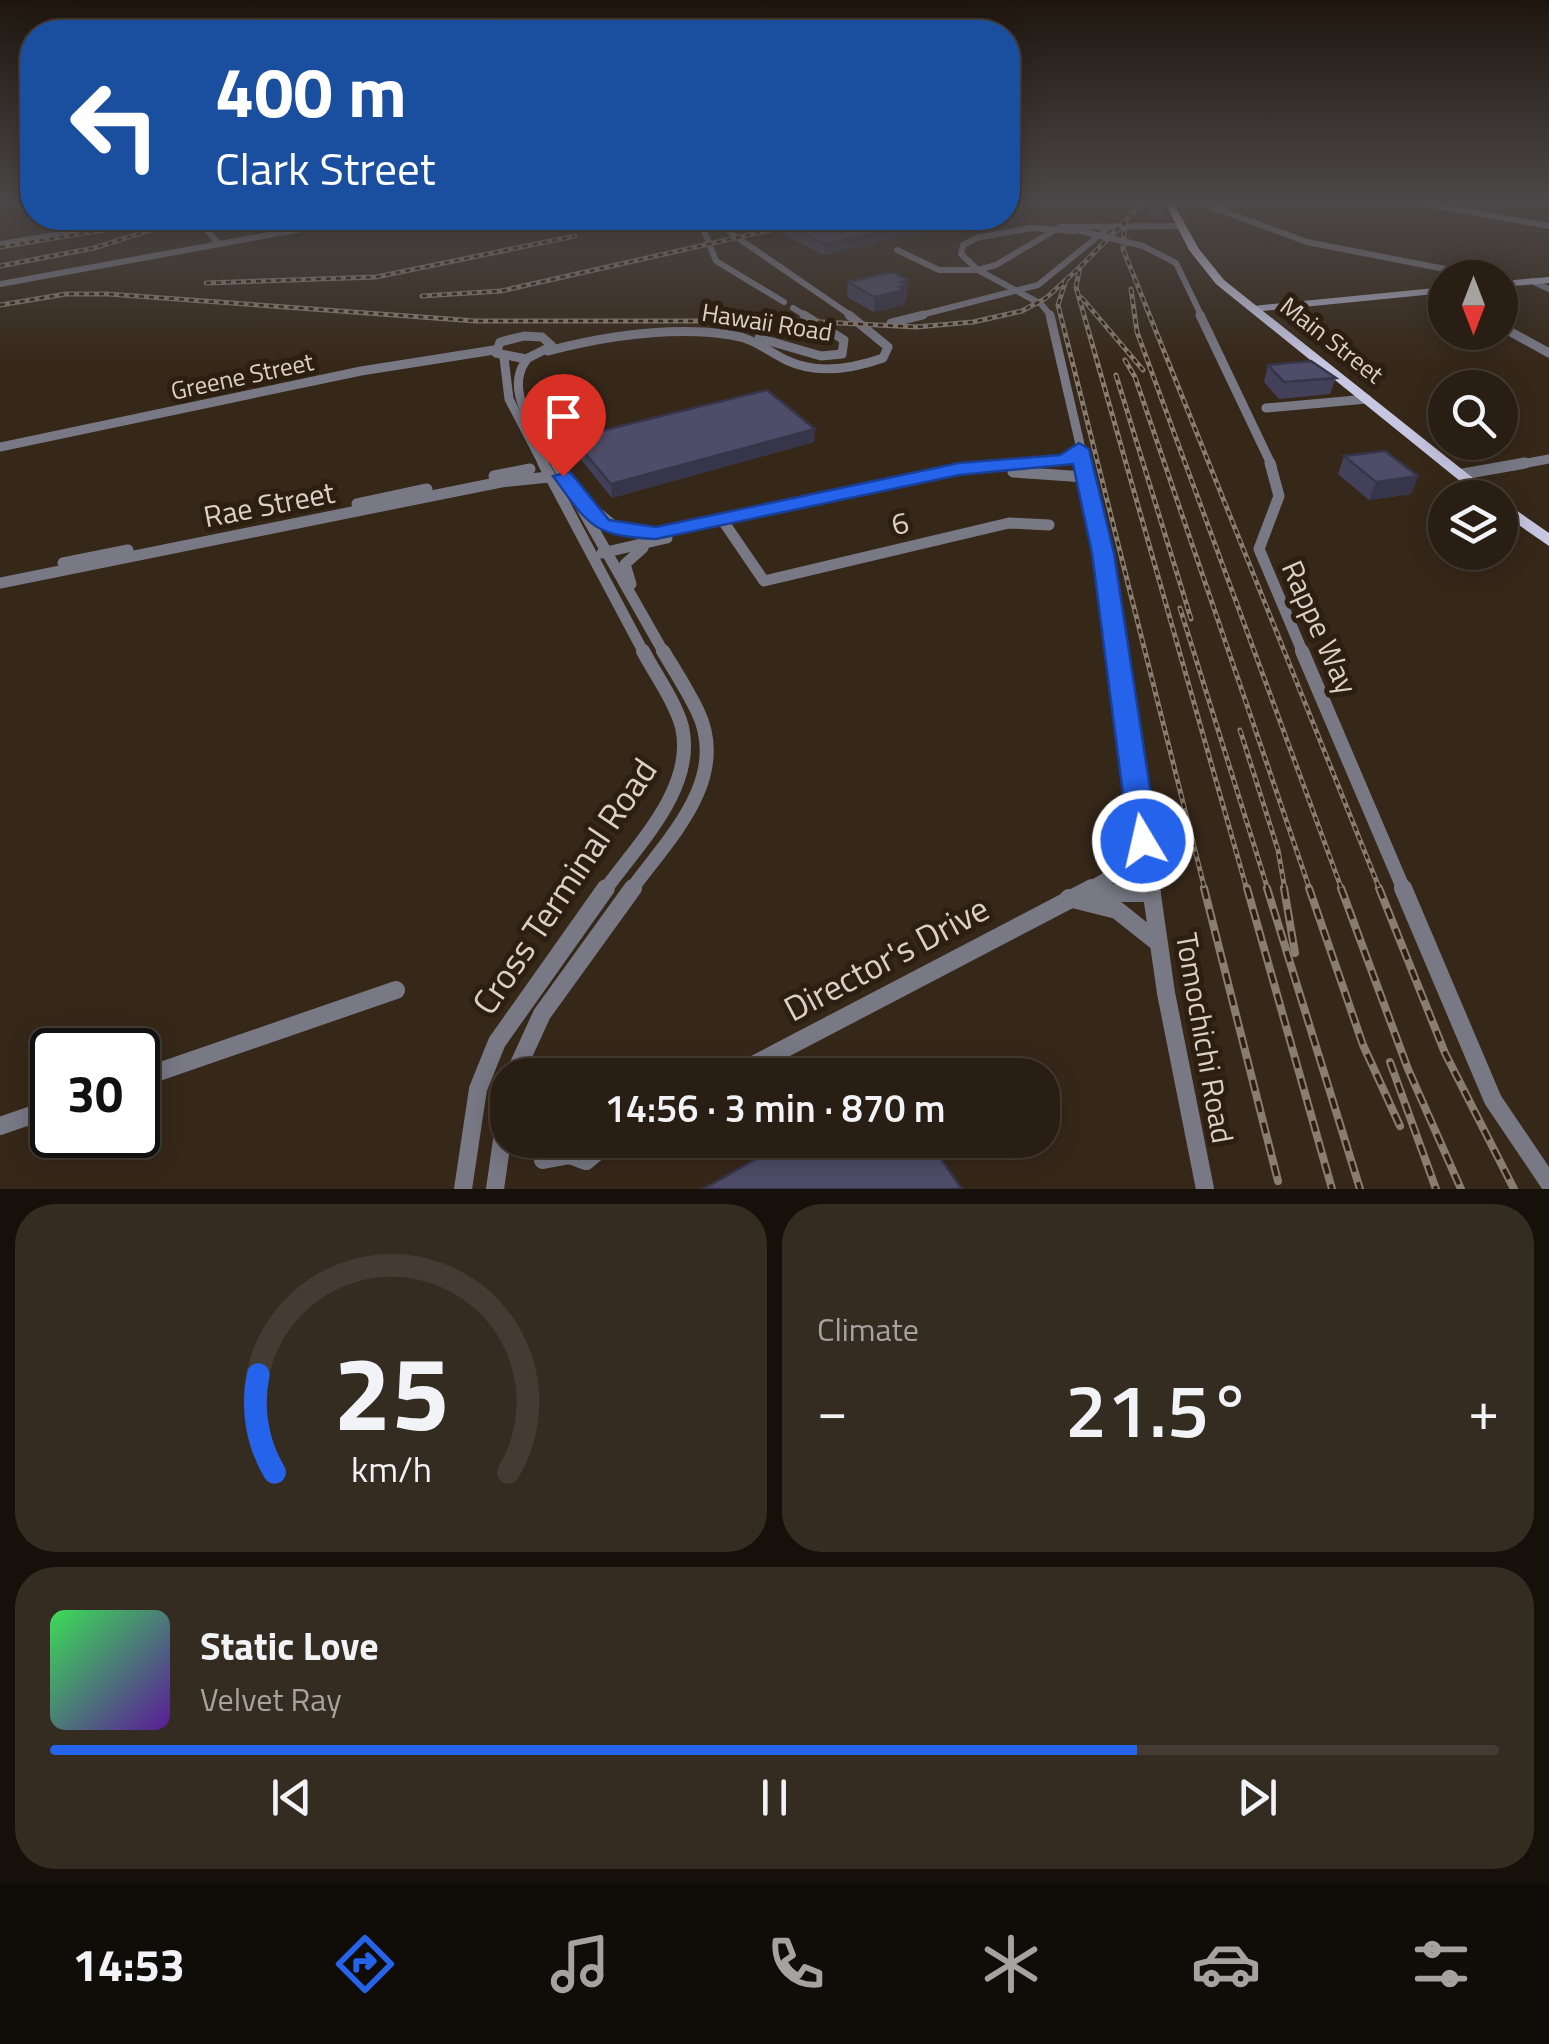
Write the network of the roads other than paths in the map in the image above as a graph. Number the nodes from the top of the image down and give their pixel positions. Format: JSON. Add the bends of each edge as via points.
{"nodes":[{"id":1,"x":162,"y":254,"type":"edge"},
{"id":2,"x":713,"y":254,"type":"edge"},
{"id":3,"x":762,"y":254,"type":"edge"},
{"id":4,"x":906,"y":254,"type":"edge"},
{"id":5,"x":961,"y":254,"type":"edge"},
{"id":6,"x":1011,"y":254,"type":"edge"},
{"id":7,"x":1079,"y":254,"type":"edge"},
{"id":8,"x":1159,"y":254,"type":"edge"},
{"id":9,"x":1198,"y":254,"type":"edge"},
{"id":10,"x":1371,"y":254,"type":"edge"},
{"id":11,"x":1428,"y":266,"type":"edge"},
{"id":12,"x":978,"y":270,"type":"junction"},
{"id":13,"x":1549,"y":280,"type":"edge"},
{"id":14,"x":1532,"y":281,"type":"junction"},
{"id":15,"x":1518,"y":282,"type":"edge"},
{"id":16,"x":0,"y":284,"type":"edge"},
{"id":17,"x":1549,"y":289,"type":"edge"},
{"id":18,"x":1019,"y":292,"type":"junction"},
{"id":19,"x":1428,"y":293,"type":"edge"},
{"id":20,"x":784,"y":302,"type":"dead end"},
{"id":21,"x":793,"y":308,"type":"dead end"},
{"id":22,"x":1253,"y":309,"type":"junction"},
{"id":23,"x":891,"y":323,"type":"dead end"},
{"id":24,"x":1518,"y":336,"type":"edge"},
{"id":25,"x":550,"y":347,"type":"junction"},
{"id":26,"x":1549,"y":353,"type":"edge"},
{"id":27,"x":499,"y":354,"type":"junction"},
{"id":28,"x":527,"y":359,"type":"junction"},
{"id":29,"x":1367,"y":399,"type":"junction"},
{"id":30,"x":1266,"y":408,"type":"dead end"},
{"id":31,"x":0,"y":447,"type":"edge"},
{"id":32,"x":1079,"y":449,"type":"junction"},
{"id":33,"x":1549,"y":460,"type":"edge"},
{"id":34,"x":530,"y":469,"type":"dead end"},
{"id":35,"x":1463,"y":474,"type":"junction"},
{"id":36,"x":556,"y":477,"type":"junction"},
{"id":37,"x":1085,"y":477,"type":"junction"},
{"id":38,"x":1470,"y":480,"type":"edge"},
{"id":39,"x":1518,"y":518,"type":"edge"},
{"id":40,"x":724,"y":523,"type":"junction"},
{"id":41,"x":1049,"y":526,"type":"dead end"},
{"id":42,"x":681,"y":533,"type":"junction"},
{"id":43,"x":1549,"y":541,"type":"edge"},
{"id":44,"x":599,"y":554,"type":"junction"},
{"id":45,"x":0,"y":576,"type":"edge"},
{"id":46,"x":0,"y":584,"type":"edge"},
{"id":47,"x":641,"y":616,"type":"junction"},
{"id":48,"x":1143,"y":841,"type":"junction"},
{"id":49,"x":1152,"y":893,"type":"junction"},
{"id":50,"x":1069,"y":898,"type":"junction"},
{"id":51,"x":1159,"y":945,"type":"junction"},
{"id":52,"x":396,"y":990,"type":"dead end"},
{"id":53,"x":522,"y":1058,"type":"edge"},
{"id":54,"x":766,"y":1058,"type":"edge"},
{"id":55,"x":160,"y":1071,"type":"edge"},
{"id":56,"x":30,"y":1116,"type":"edge"},
{"id":57,"x":0,"y":1126,"type":"edge"},
{"id":58,"x":499,"y":1158,"type":"edge"},
{"id":59,"x":554,"y":1158,"type":"edge"},
{"id":60,"x":543,"y":1160,"type":"dead end"},
{"id":61,"x":1549,"y":1183,"type":"edge"},
{"id":62,"x":464,"y":1189,"type":"edge"},
{"id":63,"x":495,"y":1189,"type":"edge"},
{"id":64,"x":1205,"y":1189,"type":"edge"}],
"edges":[{"from":1,"to":16,"type":"street"},
{"from":2,"to":20,"type":"street","name":"Hawaii Road"},
{"from":3,"to":25,"type":"street","name":"Hawaii Road","via":[[880,336],[888,347],[883,358],[844,368],[794,364],[752,340],[726,336],[620,334]]},
{"from":4,"to":12,"type":"street","via":[[939,270]]},
{"from":5,"to":12,"type":"street","name":"Rappe Way","bridge":true},
{"from":6,"to":12,"type":"street"},
{"from":7,"to":18,"type":"street"},
{"from":8,"to":61,"type":"street","name":"Rappe Way","bridge":true,"via":[[1176,263],[1276,476],[1279,496],[1258,549],[1493,1100]]},
{"from":9,"to":22,"type":"main road","name":"Main Street"},
{"from":10,"to":11,"type":"street"},
{"from":12,"to":18,"type":"street","name":"Tomochichi Road"},
{"from":13,"to":14,"type":"street"},
{"from":14,"to":15,"type":"street"},
{"from":14,"to":17,"type":"street"},
{"from":18,"to":23,"type":"street"},
{"from":18,"to":32,"type":"street","name":"Tomochichi Road","via":[[1052,314]]},
{"from":19,"to":22,"type":"street"},
{"from":21,"to":25,"type":"street","name":"Hawaii Road","via":[[844,340],[842,354],[821,356],[748,334],[704,330],[616,331]]},
{"from":22,"to":29,"type":"main road","name":"Main Street"},
{"from":24,"to":26,"type":"street"},
{"from":25,"to":27,"type":"street","via":[[524,336],[500,342]]},
{"from":25,"to":28,"type":"street"},
{"from":27,"to":28,"type":"street"},
{"from":27,"to":31,"type":"street","name":"Greene Street","via":[[339,376]]},
{"from":27,"to":36,"type":"street","name":"Cross Terminal Road","via":[[508,400]]},
{"from":28,"to":36,"type":"street","name":"Cross Terminal Road","via":[[517,372],[516,392]]},
{"from":29,"to":30,"type":"street"},
{"from":29,"to":35,"type":"main road","name":"Main Street"},
{"from":32,"to":37,"type":"street","name":"Tomochichi Road"},
{"from":32,"to":40,"type":"street","via":[[1066,461],[959,469]]},
{"from":33,"to":35,"type":"street"},
{"from":34,"to":45,"type":"street","name":"Rae Street"},
{"from":35,"to":38,"type":"main road","name":"Main Street"},
{"from":36,"to":42,"type":"street","via":[[601,524],[633,533]]},
{"from":36,"to":44,"type":"street","name":"Cross Terminal Road"},
{"from":36,"to":46,"type":"street","name":"Rae Street","via":[[501,482]]},
{"from":37,"to":40,"type":"street","via":[[956,472]]},
{"from":37,"to":48,"type":"street","name":"Tomochichi Road","via":[[1103,553]]},
{"from":39,"to":43,"type":"main road"},
{"from":40,"to":41,"type":"street","name":"6","via":[[764,581],[1009,523]]},
{"from":40,"to":42,"type":"street"},
{"from":42,"to":44,"type":"street"},
{"from":42,"to":47,"type":"street","via":[[630,555],[625,564]]},
{"from":44,"to":47,"type":"street","name":"Cross Terminal Road"},
{"from":44,"to":62,"type":"street","name":"Cross Terminal Road","via":[[681,723],[683,774],[498,1042],[478,1089]]},
{"from":47,"to":53,"type":"street","name":"Cross Terminal Road","via":[[699,714],[708,769],[691,807],[542,1014]]},
{"from":48,"to":49,"type":"street","name":"Tomochichi Road"},
{"from":48,"to":50,"type":"street","name":"Director's Drive","via":[[1123,872]]},
{"from":49,"to":50,"type":"street"},
{"from":49,"to":51,"type":"street","name":"Tomochichi Road"},
{"from":50,"to":51,"type":"street","via":[[1117,909]]},
{"from":50,"to":54,"type":"street","name":"Director's Drive"},
{"from":51,"to":64,"type":"street","name":"Tomochichi Road"},
{"from":52,"to":55,"type":"street"},
{"from":56,"to":57,"type":"street"},
{"from":58,"to":63,"type":"street"},
{"from":59,"to":60,"type":"street"}]}
